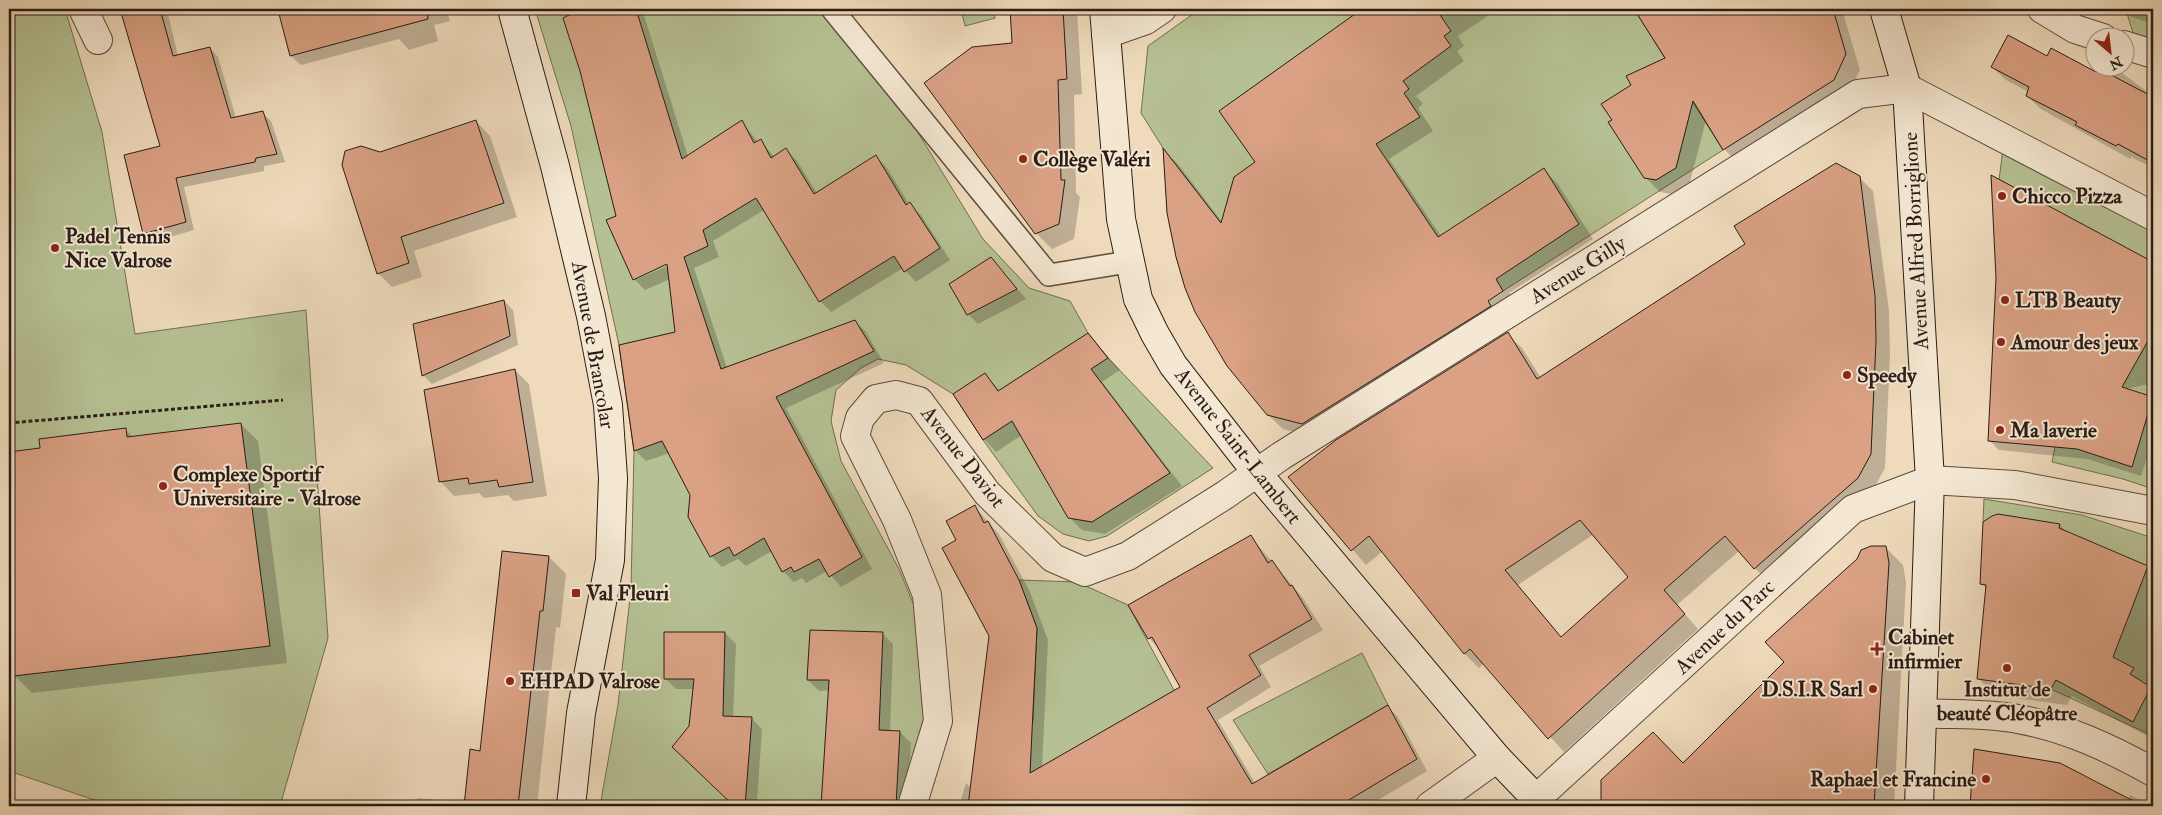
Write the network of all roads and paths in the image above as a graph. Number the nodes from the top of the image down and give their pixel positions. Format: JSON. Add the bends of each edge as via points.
{"nodes":[{"id":1,"x":83,"y":9,"type":"edge"},
{"id":2,"x":512,"y":9,"type":"edge"},
{"id":3,"x":832,"y":9,"type":"edge"},
{"id":4,"x":1162,"y":9,"type":"edge"},
{"id":5,"x":1884,"y":9,"type":"edge"},
{"id":6,"x":2042,"y":9,"type":"edge"},
{"id":7,"x":1105,"y":21,"type":"edge"},
{"id":8,"x":2084,"y":31,"type":"edge"},
{"id":9,"x":98,"y":40,"type":"dead end"},
{"id":10,"x":2134,"y":48,"type":"edge"},
{"id":11,"x":2153,"y":54,"type":"edge"},
{"id":12,"x":1907,"y":88,"type":"junction"},
{"id":13,"x":2153,"y":216,"type":"edge"},
{"id":14,"x":1128,"y":262,"type":"junction"},
{"id":15,"x":283,"y":400,"type":"dead end"},
{"id":16,"x":9,"y":423,"type":"edge"},
{"id":17,"x":1257,"y":473,"type":"junction"},
{"id":18,"x":1930,"y":480,"type":"junction"},
{"id":19,"x":2153,"y":511,"type":"edge"},
{"id":20,"x":1922,"y":713,"type":"junction"},
{"id":21,"x":1498,"y":758,"type":"junction"},
{"id":22,"x":2153,"y":772,"type":"edge"},
{"id":23,"x":1540,"y":803,"type":"edge"},
{"id":24,"x":571,"y":806,"type":"edge"},
{"id":25,"x":912,"y":806,"type":"edge"},
{"id":26,"x":1430,"y":806,"type":"edge"},
{"id":27,"x":1919,"y":806,"type":"edge"}],
"edges":[{"from":1,"to":9,"type":"street"},
{"from":2,"to":24,"type":"street","name":"Avenue de Brancolar","via":[[555,166],[591,316],[608,405],[613,478],[610,560],[581,713]]},
{"from":3,"to":14,"type":"lane","via":[[1049,275]]},
{"from":4,"to":7,"type":"street","via":[[1146,20]]},
{"from":5,"to":12,"type":"street","name":"Avenue Alfred Borriglione"},
{"from":6,"to":8,"type":"street"},
{"from":7,"to":14,"type":"street","name":"Avenue Saint-Lambert","via":[[1121,219]]},
{"from":10,"to":11,"type":"street"},
{"from":12,"to":13,"type":"street"},
{"from":12,"to":17,"type":"street","name":"Avenue Gilly","via":[[1858,94]]},
{"from":12,"to":18,"type":"street","name":"Avenue Alfred Borriglione"},
{"from":14,"to":17,"type":"street","name":"Avenue Saint-Lambert","via":[[1138,299],[1173,365]]},
{"from":15,"to":16,"type":"path"},
{"from":17,"to":21,"type":"street","name":"Avenue Saint-Lambert"},
{"from":17,"to":25,"type":"street","name":"Avenue Daviot","via":[[1128,556],[1086,572],[1053,558],[987,493],[919,401],[896,395],[876,400],[860,418],[855,436],[897,520],[927,595],[938,721]]},
{"from":18,"to":19,"type":"street","via":[[2015,484]]},
{"from":18,"to":20,"type":"street","name":"Avenue Alfred Borriglione"},
{"from":18,"to":23,"type":"street","name":"Avenue du Parc","via":[[1853,509]]},
{"from":20,"to":22,"type":"street","via":[[2016,718],[2067,731],[2118,752]]},
{"from":20,"to":27,"type":"street","name":"Avenue Alfred Borriglione"},
{"from":21,"to":23,"type":"street","name":"Avenue Saint-Lambert"},
{"from":21,"to":26,"type":"street"}]}
